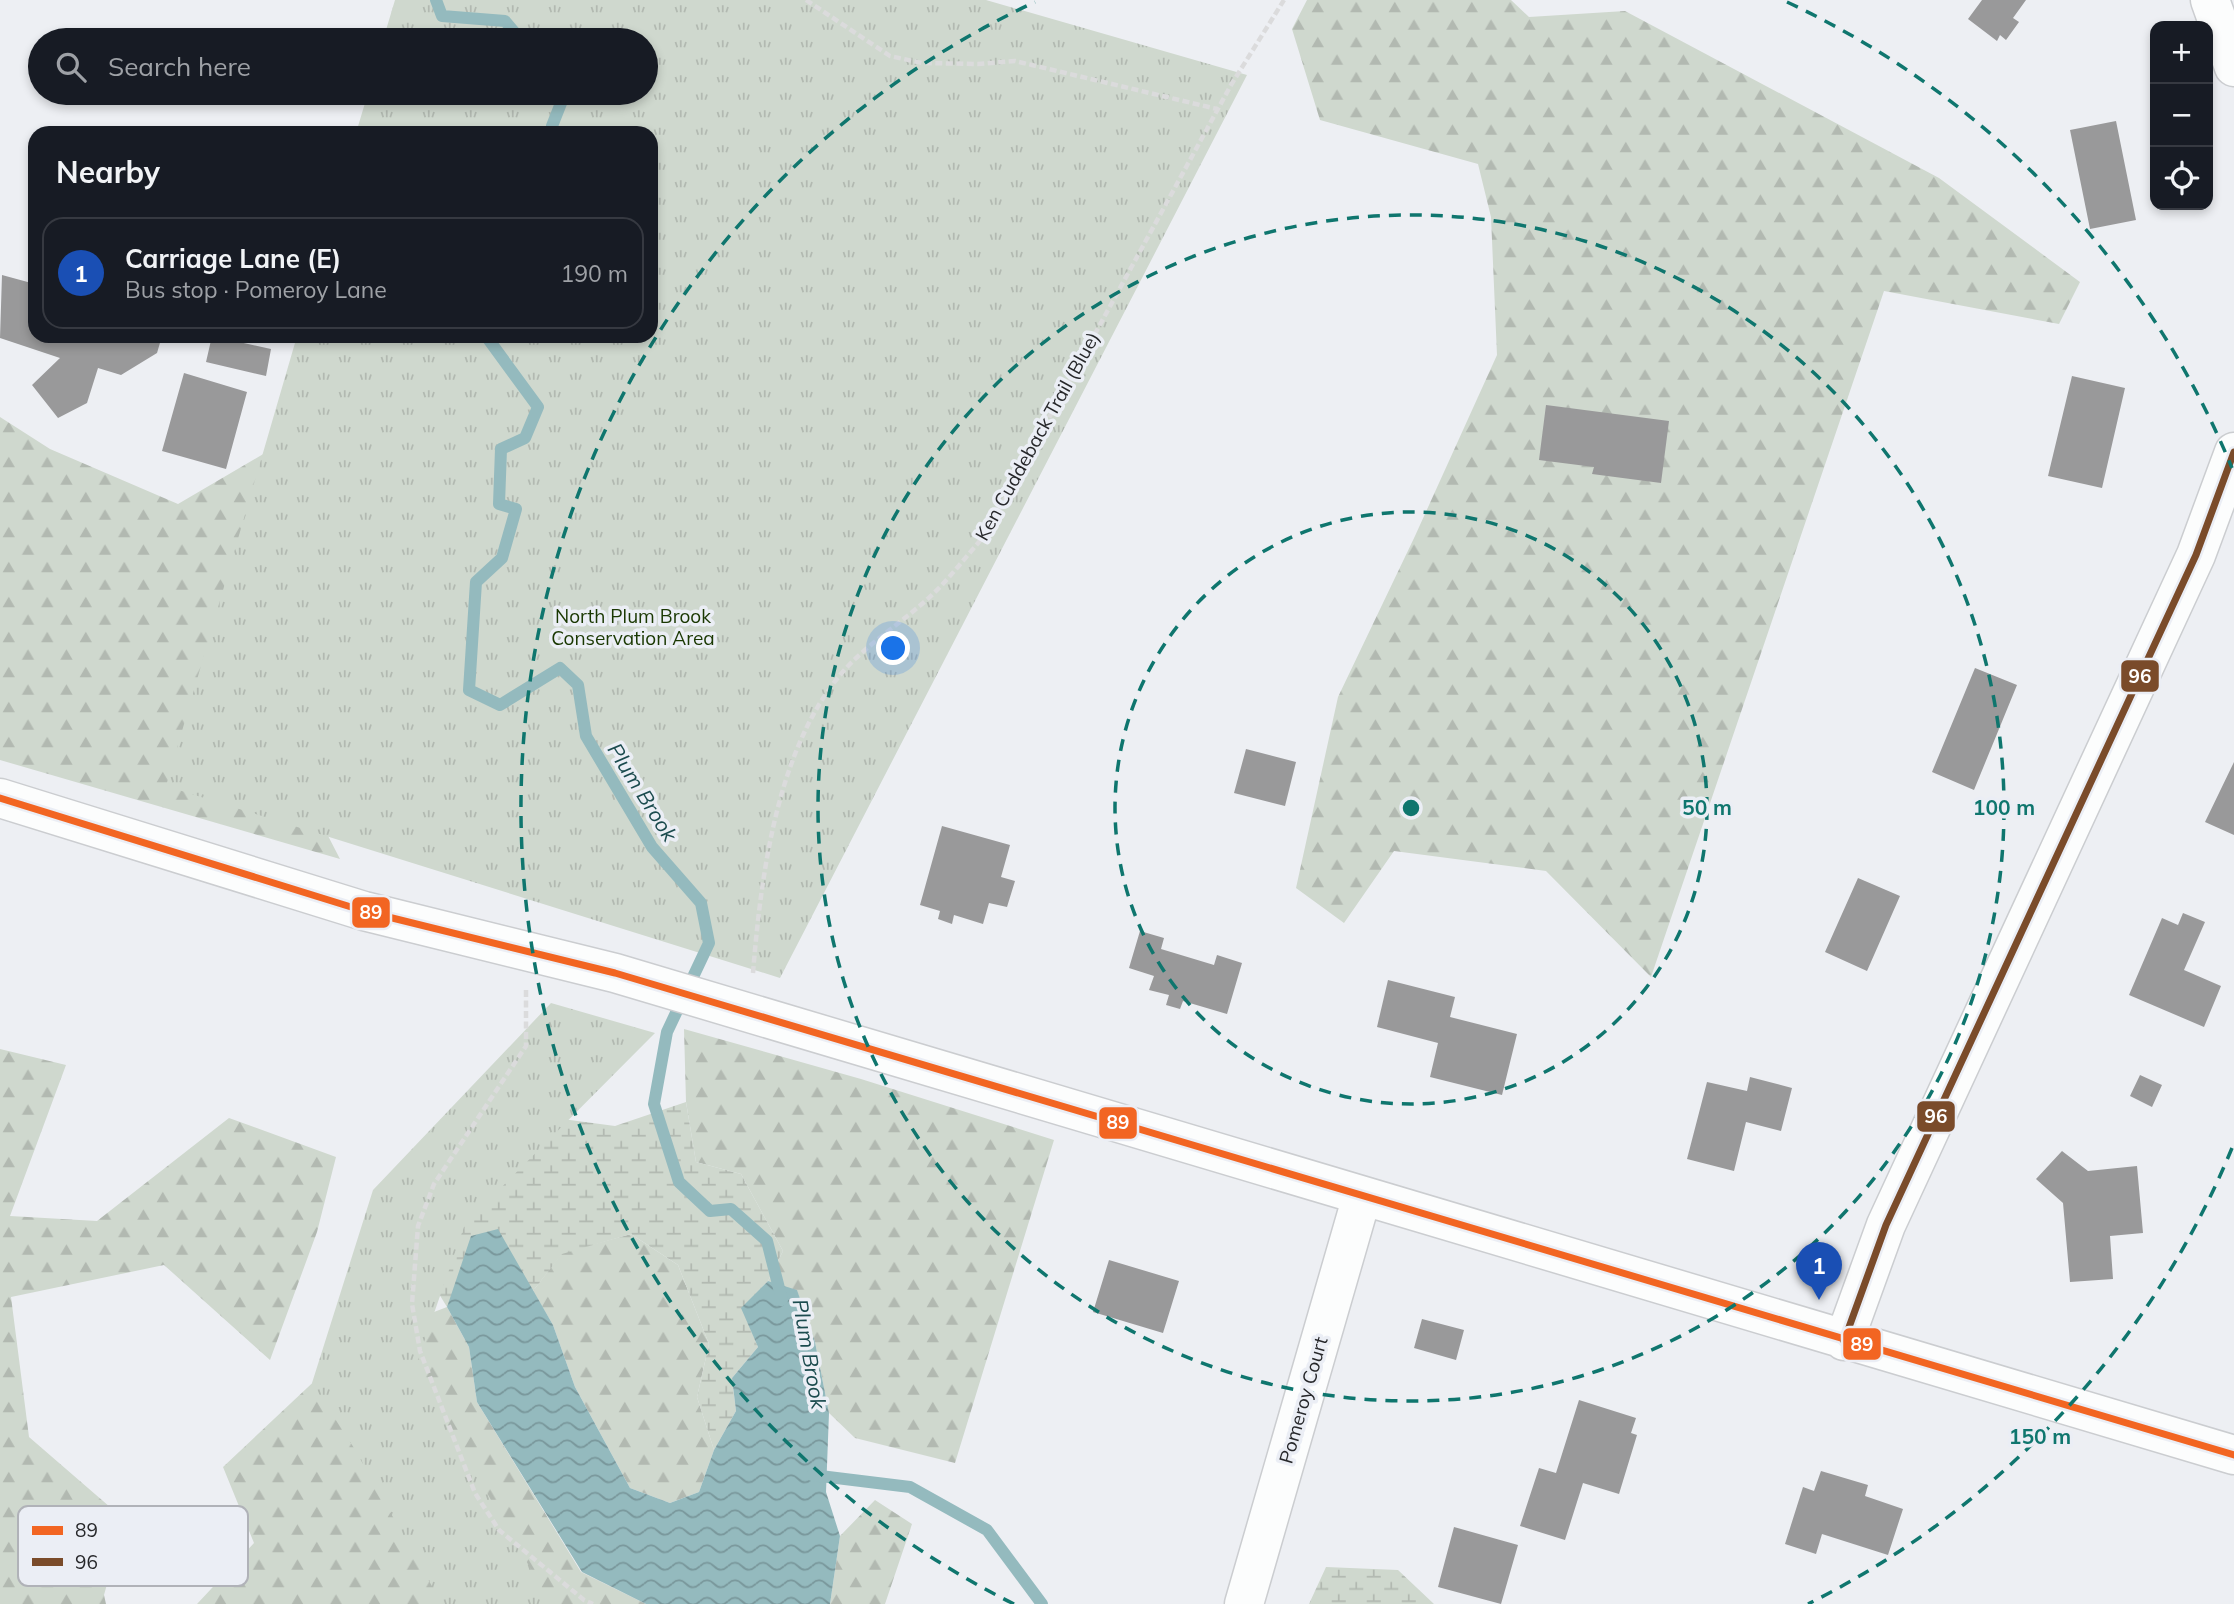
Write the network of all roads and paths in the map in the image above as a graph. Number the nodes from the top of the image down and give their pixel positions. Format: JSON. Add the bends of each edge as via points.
{"nodes":[{"id":1,"x":806,"y":0,"type":"edge"},
{"id":2,"x":1284,"y":0,"type":"edge"},
{"id":3,"x":2210,"y":0,"type":"edge"},
{"id":4,"x":2234,"y":67,"type":"edge"},
{"id":5,"x":1217,"y":109,"type":"junction"},
{"id":6,"x":2234,"y":452,"type":"edge"},
{"id":7,"x":0,"y":798,"type":"edge"},
{"id":8,"x":514,"y":949,"type":"junction"},
{"id":9,"x":750,"y":1013,"type":"junction"},
{"id":10,"x":1362,"y":1196,"type":"junction"},
{"id":11,"x":1844,"y":1341,"type":"junction"},
{"id":12,"x":2234,"y":1455,"type":"edge"},
{"id":13,"x":593,"y":1604,"type":"edge"},
{"id":14,"x":1244,"y":1604,"type":"edge"}],
"edges":[{"from":1,"to":5,"type":"path","via":[[890,56],[922,63],[1015,61]]},
{"from":2,"to":5,"type":"path","name":"Ken Cuddeback Trail (Blue)"},
{"from":3,"to":4,"type":"street"},
{"from":5,"to":9,"type":"path","name":"Ken Cuddeback Trail (Blue)","via":[[985,534],[939,588],[850,664],[808,721],[785,780],[758,913]]},
{"from":6,"to":11,"type":"street","via":[[2196,555],[1886,1225]]},
{"from":7,"to":8,"type":"street","via":[[364,911]]},
{"from":8,"to":9,"type":"street"},
{"from":8,"to":13,"type":"path","via":[[526,978],[526,1046],[434,1184],[418,1226],[412,1304],[420,1351],[475,1493],[499,1530]]},
{"from":9,"to":10,"type":"street"},
{"from":10,"to":11,"type":"street"},
{"from":10,"to":14,"type":"street","name":"Pomeroy Court"},
{"from":11,"to":12,"type":"street"}]}
